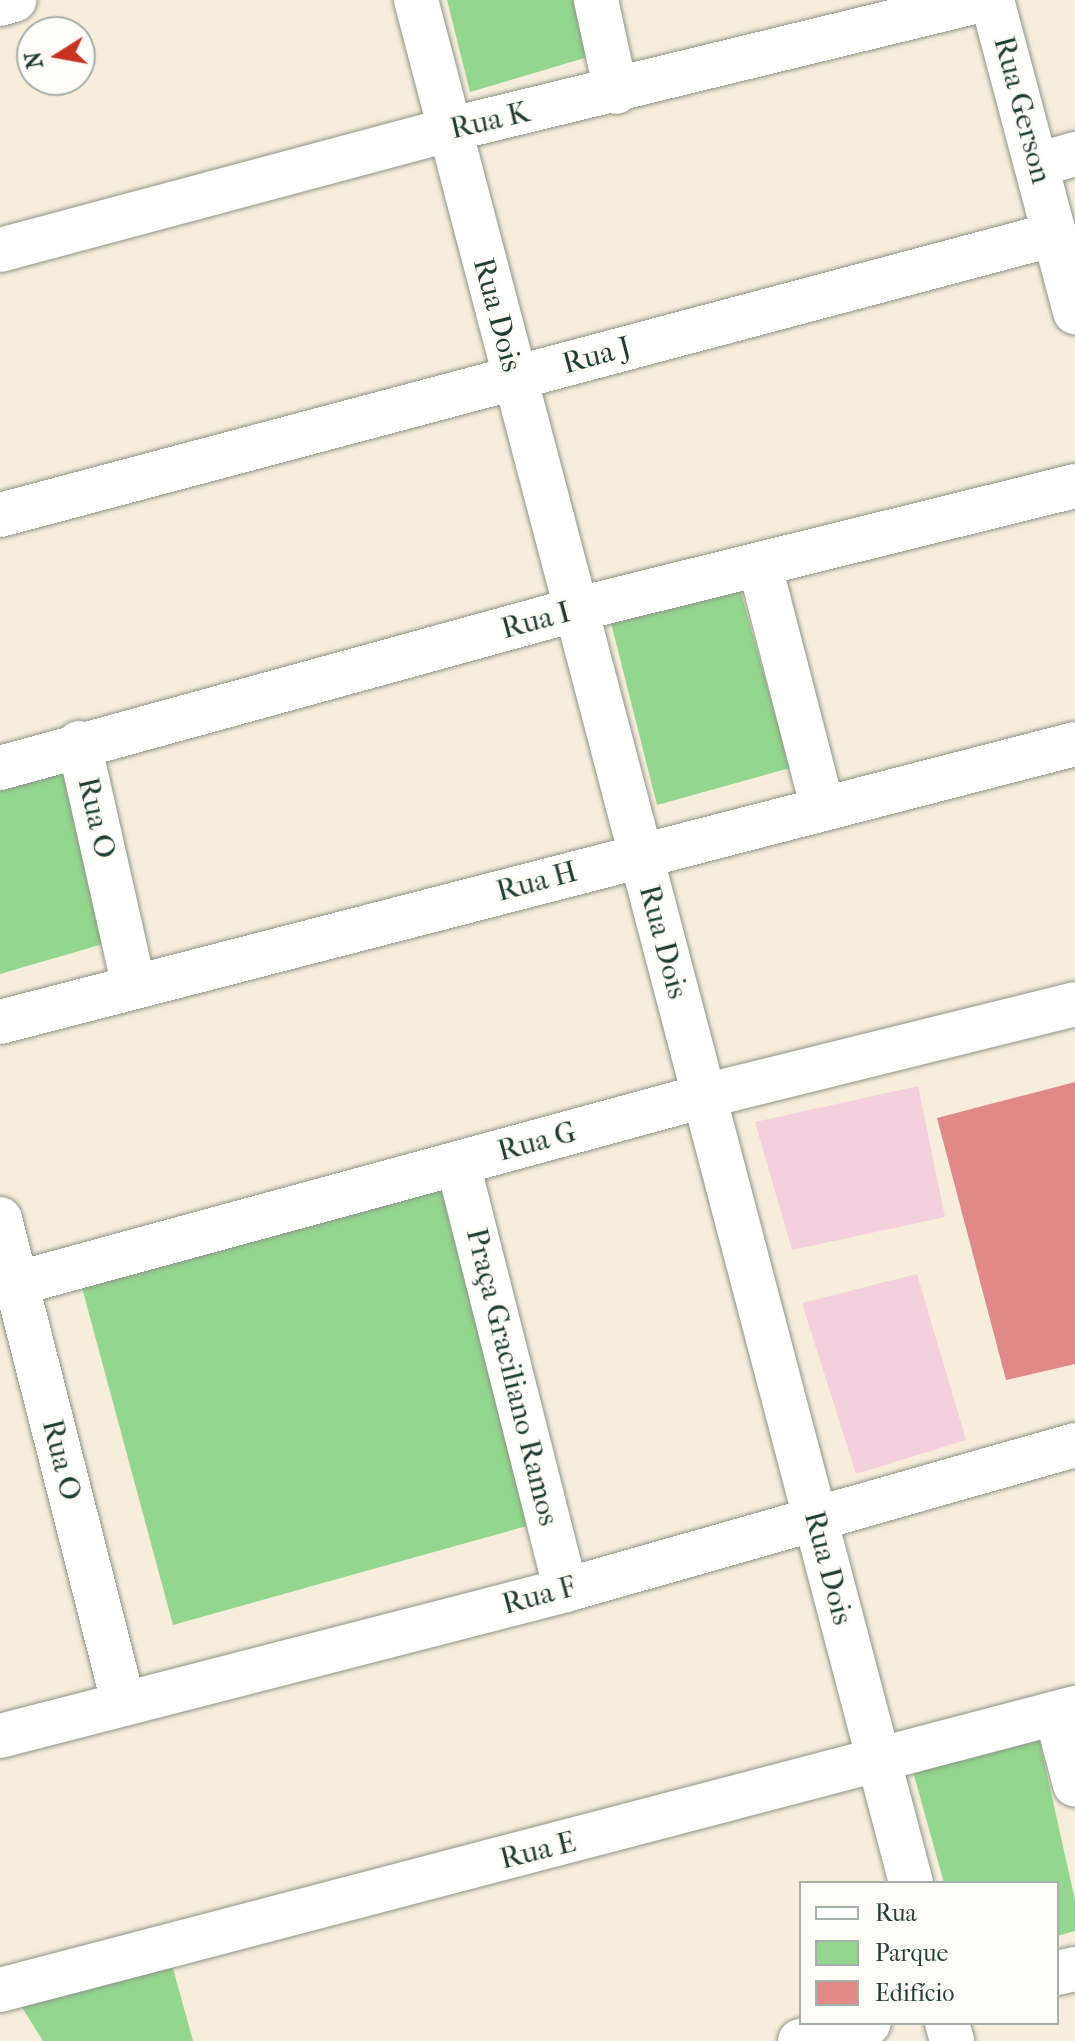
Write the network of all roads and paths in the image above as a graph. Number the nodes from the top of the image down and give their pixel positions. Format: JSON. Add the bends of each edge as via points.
{"nodes":[{"id":1,"x":14,"y":0,"type":"edge"},
{"id":2,"x":416,"y":0,"type":"edge"},
{"id":3,"x":596,"y":0,"type":"edge"},
{"id":4,"x":982,"y":0,"type":"edge"},
{"id":5,"x":992,"y":0,"type":"edge"},
{"id":6,"x":0,"y":4,"type":"edge"},
{"id":7,"x":616,"y":92,"type":"junction"},
{"id":8,"x":448,"y":130,"type":"junction"},
{"id":9,"x":1056,"y":160,"type":"edge"},
{"id":10,"x":1055,"y":234,"type":"junction"},
{"id":11,"x":0,"y":250,"type":"edge"},
{"id":12,"x":1075,"y":312,"type":"edge"},
{"id":13,"x":514,"y":378,"type":"junction"},
{"id":14,"x":1075,"y":486,"type":"edge"},
{"id":15,"x":0,"y":515,"type":"edge"},
{"id":16,"x":760,"y":566,"type":"junction"},
{"id":17,"x":574,"y":610,"type":"junction"},
{"id":18,"x":79,"y":743,"type":"junction"},
{"id":19,"x":1075,"y":744,"type":"edge"},
{"id":20,"x":0,"y":768,"type":"edge"},
{"id":21,"x":823,"y":809,"type":"junction"},
{"id":22,"x":640,"y":855,"type":"junction"},
{"id":23,"x":134,"y":987,"type":"junction"},
{"id":24,"x":1075,"y":1004,"type":"edge"},
{"id":25,"x":0,"y":1022,"type":"edge"},
{"id":26,"x":704,"y":1096,"type":"junction"},
{"id":27,"x":458,"y":1164,"type":"junction"},
{"id":28,"x":0,"y":1219,"type":"edge"},
{"id":29,"x":8,"y":1286,"type":"edge"},
{"id":30,"x":1075,"y":1445,"type":"edge"},
{"id":31,"x":814,"y":1517,"type":"junction"},
{"id":32,"x":566,"y":1590,"type":"junction"},
{"id":33,"x":123,"y":1701,"type":"junction"},
{"id":34,"x":1066,"y":1711,"type":"edge"},
{"id":35,"x":0,"y":1736,"type":"edge"},
{"id":36,"x":880,"y":1763,"type":"junction"},
{"id":37,"x":1075,"y":1785,"type":"edge"},
{"id":38,"x":910,"y":1881,"type":"edge"},
{"id":39,"x":0,"y":1990,"type":"edge"},
{"id":40,"x":861,"y":2025,"type":"edge"},
{"id":41,"x":800,"y":2041,"type":"edge"}],
"edges":[{"from":1,"to":6,"type":"street"},
{"from":2,"to":8,"type":"street","name":"Rua Dois"},
{"from":3,"to":7,"type":"street"},
{"from":4,"to":7,"type":"street","name":"Rua K"},
{"from":5,"to":9,"type":"street","name":"Rua Gerson"},
{"from":7,"to":8,"type":"street","name":"Rua K"},
{"from":8,"to":11,"type":"street","name":"Rua K"},
{"from":8,"to":13,"type":"street","name":"Rua Dois"},
{"from":9,"to":10,"type":"street","name":"Rua Gerson"},
{"from":10,"to":12,"type":"street","name":"Rua Gerson"},
{"from":10,"to":13,"type":"street","name":"Rua J"},
{"from":13,"to":15,"type":"street","name":"Rua J"},
{"from":13,"to":17,"type":"street","name":"Rua Dois"},
{"from":14,"to":16,"type":"street","name":"Rua I"},
{"from":16,"to":17,"type":"street","name":"Rua I"},
{"from":16,"to":21,"type":"street"},
{"from":17,"to":18,"type":"street","name":"Rua I"},
{"from":17,"to":22,"type":"street","name":"Rua Dois"},
{"from":18,"to":20,"type":"street","name":"Rua I"},
{"from":18,"to":23,"type":"street","name":"Rua O"},
{"from":19,"to":21,"type":"street","name":"Rua H"},
{"from":21,"to":22,"type":"street","name":"Rua H"},
{"from":22,"to":23,"type":"street","name":"Rua H"},
{"from":22,"to":26,"type":"street","name":"Rua Dois"},
{"from":23,"to":25,"type":"street","name":"Rua H"},
{"from":24,"to":26,"type":"street","name":"Rua G"},
{"from":26,"to":27,"type":"street","name":"Rua G"},
{"from":26,"to":31,"type":"street","name":"Rua Dois"},
{"from":27,"to":29,"type":"street","name":"Rua G"},
{"from":27,"to":32,"type":"street","name":"Praça Graciliano Ramos"},
{"from":28,"to":29,"type":"street","name":"Rua O"},
{"from":29,"to":33,"type":"street","name":"Rua O"},
{"from":30,"to":31,"type":"street","name":"Rua F"},
{"from":31,"to":32,"type":"street","name":"Rua F"},
{"from":31,"to":36,"type":"street","name":"Rua Dois"},
{"from":32,"to":33,"type":"street","name":"Rua F"},
{"from":33,"to":35,"type":"street","name":"Rua F"},
{"from":34,"to":36,"type":"street","name":"Rua E"},
{"from":34,"to":37,"type":"street"},
{"from":36,"to":38,"type":"street","name":"Rua Dois"},
{"from":36,"to":39,"type":"street","name":"Rua E"},
{"from":40,"to":41,"type":"street"}]}
